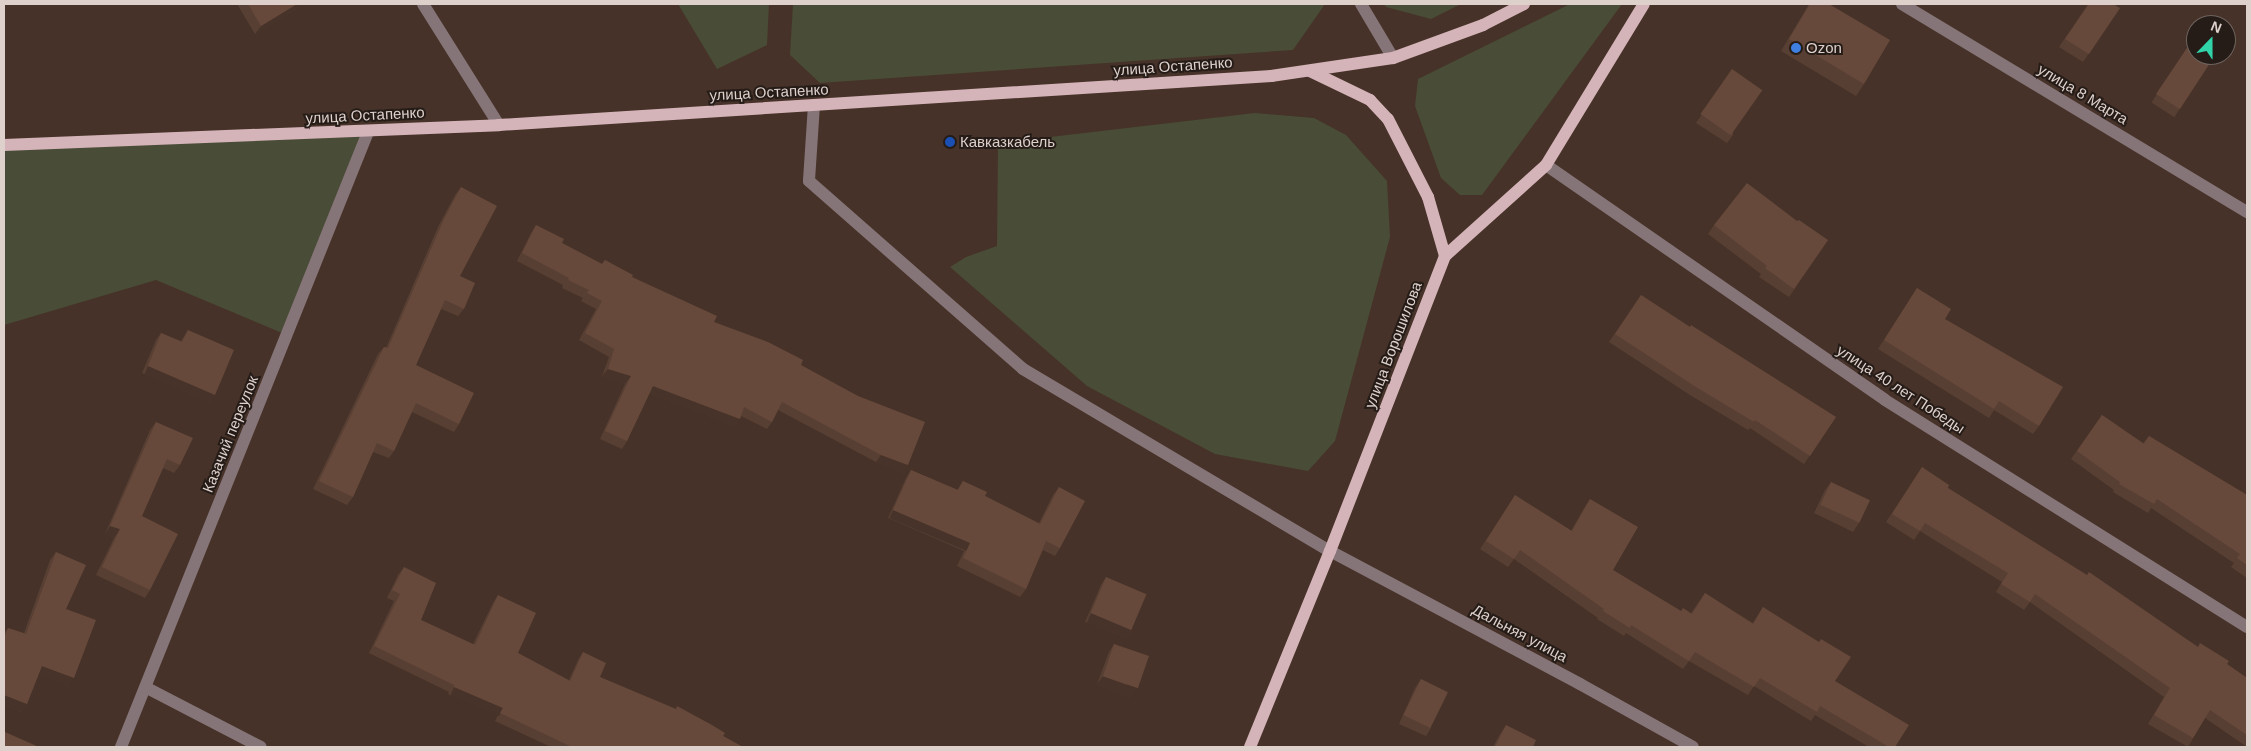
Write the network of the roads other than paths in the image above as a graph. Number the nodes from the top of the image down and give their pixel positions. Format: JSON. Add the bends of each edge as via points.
{"nodes":[{"id":1,"x":422,"y":4,"type":"edge"},
{"id":2,"x":1361,"y":4,"type":"edge"},
{"id":3,"x":1524,"y":4,"type":"edge"},
{"id":4,"x":1644,"y":4,"type":"edge"},
{"id":5,"x":1902,"y":4,"type":"edge"},
{"id":6,"x":1393,"y":58,"type":"junction"},
{"id":7,"x":1310,"y":71,"type":"junction"},
{"id":8,"x":814,"y":105,"type":"junction"},
{"id":9,"x":499,"y":125,"type":"junction"},
{"id":10,"x":368,"y":132,"type":"junction"},
{"id":11,"x":4,"y":145,"type":"edge"},
{"id":12,"x":1546,"y":165,"type":"junction"},
{"id":13,"x":2247,"y":212,"type":"edge"},
{"id":14,"x":1445,"y":256,"type":"junction"},
{"id":15,"x":1330,"y":551,"type":"junction"},
{"id":16,"x":2247,"y":627,"type":"edge"},
{"id":17,"x":147,"y":688,"type":"junction"},
{"id":18,"x":121,"y":747,"type":"edge"},
{"id":19,"x":261,"y":747,"type":"edge"},
{"id":20,"x":1250,"y":747,"type":"edge"},
{"id":21,"x":1693,"y":747,"type":"edge"}],
"edges":[{"from":1,"to":9,"type":"street"},
{"from":2,"to":6,"type":"street"},
{"from":3,"to":6,"type":"main road","name":"улица Остапенко","via":[[1484,25]]},
{"from":4,"to":12,"type":"main road","name":"улица Ворошилова"},
{"from":5,"to":13,"type":"street","name":"улица 8 Марта"},
{"from":6,"to":7,"type":"main road","name":"улица Остапенко"},
{"from":7,"to":8,"type":"main road","name":"улица Остапенко"},
{"from":7,"to":14,"type":"main road","via":[[1370,100],[1388,119],[1428,198]]},
{"from":8,"to":9,"type":"main road","name":"улица Остапенко"},
{"from":8,"to":15,"type":"street","name":"Дальняя улица","via":[[809,181],[1023,369]]},
{"from":9,"to":10,"type":"main road","name":"улица Остапенко"},
{"from":10,"to":11,"type":"main road","name":"улица Остапенко"},
{"from":10,"to":17,"type":"street","name":"Казачий переулок"},
{"from":12,"to":14,"type":"main road","name":"улица Ворошилова"},
{"from":12,"to":16,"type":"street","name":"улица 40 лет Победы","via":[[1885,400]]},
{"from":14,"to":15,"type":"main road","name":"улица Ворошилова"},
{"from":15,"to":20,"type":"main road","name":"улица Ворошилова"},
{"from":15,"to":21,"type":"street","name":"Дальняя улица"},
{"from":17,"to":18,"type":"street","name":"Казачий переулок"},
{"from":17,"to":19,"type":"street"}]}
